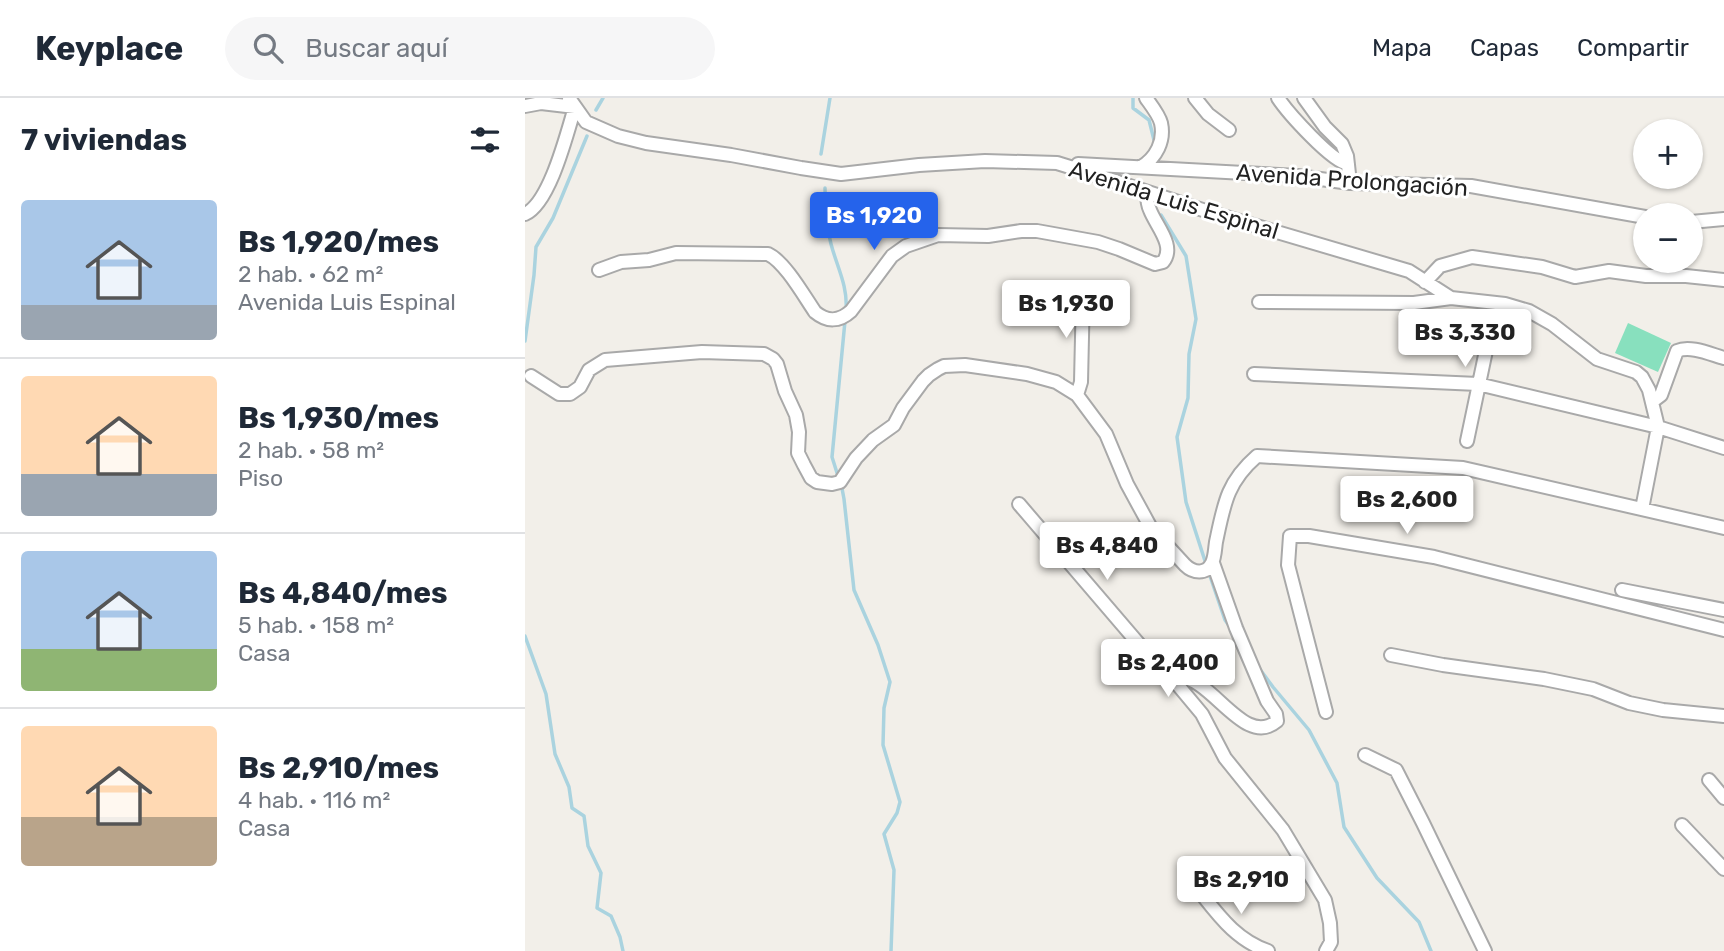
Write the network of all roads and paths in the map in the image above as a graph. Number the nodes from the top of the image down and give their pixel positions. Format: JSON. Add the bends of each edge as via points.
{"nodes":[{"id":1,"x":1146,"y":98,"type":"edge"},
{"id":2,"x":1195,"y":98,"type":"edge"},
{"id":3,"x":1278,"y":98,"type":"edge"},
{"id":4,"x":1304,"y":98,"type":"edge"},
{"id":5,"x":572,"y":102,"type":"edge"},
{"id":6,"x":525,"y":106,"type":"edge"},
{"id":7,"x":1229,"y":130,"type":"dead end"},
{"id":8,"x":1057,"y":163,"type":"junction"},
{"id":9,"x":1348,"y":164,"type":"junction"},
{"id":10,"x":1141,"y":167,"type":"junction"},
{"id":11,"x":1350,"y":183,"type":"junction"},
{"id":12,"x":1147,"y":192,"type":"junction"},
{"id":13,"x":525,"y":214,"type":"edge"},
{"id":14,"x":1633,"y":215,"type":"edge"},
{"id":15,"x":1724,"y":219,"type":"edge"},
{"id":16,"x":1703,"y":221,"type":"edge"},
{"id":17,"x":599,"y":271,"type":"dead end"},
{"id":18,"x":1724,"y":280,"type":"edge"},
{"id":19,"x":1425,"y":282,"type":"junction"},
{"id":20,"x":1083,"y":292,"type":"dead end"},
{"id":21,"x":1451,"y":298,"type":"junction"},
{"id":22,"x":1259,"y":302,"type":"dead end"},
{"id":23,"x":1496,"y":303,"type":"junction"},
{"id":24,"x":1724,"y":358,"type":"edge"},
{"id":25,"x":1254,"y":374,"type":"dead end"},
{"id":26,"x":531,"y":376,"type":"dead end"},
{"id":27,"x":1478,"y":384,"type":"junction"},
{"id":28,"x":1077,"y":395,"type":"junction"},
{"id":29,"x":1653,"y":401,"type":"junction"},
{"id":30,"x":1658,"y":427,"type":"junction"},
{"id":31,"x":1467,"y":441,"type":"dead end"},
{"id":32,"x":1724,"y":448,"type":"edge"},
{"id":33,"x":1019,"y":504,"type":"dead end"},
{"id":34,"x":1642,"y":509,"type":"junction"},
{"id":35,"x":1724,"y":528,"type":"edge"},
{"id":36,"x":1213,"y":563,"type":"junction"},
{"id":37,"x":1622,"y":590,"type":"dead end"},
{"id":38,"x":1724,"y":610,"type":"edge"},
{"id":39,"x":1724,"y":630,"type":"edge"},
{"id":40,"x":1391,"y":654,"type":"dead end"},
{"id":41,"x":1177,"y":678,"type":"junction"},
{"id":42,"x":1326,"y":712,"type":"dead end"},
{"id":43,"x":1724,"y":716,"type":"edge"},
{"id":44,"x":1365,"y":755,"type":"dead end"},
{"id":45,"x":1709,"y":780,"type":"dead end"},
{"id":46,"x":1724,"y":798,"type":"edge"},
{"id":47,"x":1682,"y":825,"type":"dead end"},
{"id":48,"x":1724,"y":869,"type":"edge"},
{"id":49,"x":1204,"y":897,"type":"dead end"},
{"id":50,"x":1268,"y":951,"type":"edge"},
{"id":51,"x":1326,"y":951,"type":"edge"},
{"id":52,"x":1485,"y":951,"type":"edge"}],
"edges":[{"from":1,"to":10,"type":"street","via":[[1161,122],[1161,136],[1159,151]]},
{"from":2,"to":7,"type":"street"},
{"from":3,"to":9,"type":"street","via":[[1331,155]]},
{"from":4,"to":9,"type":"street","via":[[1342,144]]},
{"from":5,"to":6,"type":"street"},
{"from":5,"to":8,"type":"street","name":"Avenida Luis Espinal","via":[[586,122],[618,136],[841,174],[985,161]]},
{"from":5,"to":13,"type":"street","via":[[559,159],[544,195]]},
{"from":8,"to":10,"type":"street","name":"Avenida Prolongación"},
{"from":8,"to":12,"type":"street","name":"Avenida Luis Espinal"},
{"from":9,"to":11,"type":"street"},
{"from":10,"to":11,"type":"street","name":"Avenida Prolongación"},
{"from":11,"to":14,"type":"street","name":"Avenida Prolongación","via":[[1471,186]]},
{"from":12,"to":17,"type":"street","via":[[1150,211],[1167,244],[1163,262],[1155,264],[1098,242],[1037,231],[938,235],[898,251],[851,312],[837,319],[815,312],[768,254],[676,253],[621,262]]},
{"from":12,"to":19,"type":"street","name":"Avenida Luis Espinal","via":[[1409,271]]},
{"from":15,"to":16,"type":"street"},
{"from":18,"to":19,"type":"street","via":[[1609,271],[1575,277],[1542,267],[1472,257],[1440,266]]},
{"from":19,"to":21,"type":"street","name":"Avenida Luis Espinal"},
{"from":20,"to":28,"type":"street"},
{"from":21,"to":22,"type":"street","via":[[1414,303]]},
{"from":21,"to":23,"type":"street","name":"Avenida Luis Espinal"},
{"from":23,"to":27,"type":"street"},
{"from":23,"to":29,"type":"street","name":"Avenida Luis Espinal","via":[[1529,311],[1597,359],[1636,372],[1646,382]]},
{"from":24,"to":29,"type":"street","via":[[1688,349],[1677,351],[1661,395]]},
{"from":25,"to":27,"type":"street"},
{"from":26,"to":28,"type":"street","via":[[559,394],[570,394],[589,370],[605,360],[693,352],[764,354],[777,364],[796,415],[798,453],[811,478],[822,484],[840,482],[873,440],[894,425],[923,381],[944,366],[1027,374]]},
{"from":27,"to":30,"type":"street"},
{"from":27,"to":31,"type":"street"},
{"from":28,"to":36,"type":"street","via":[[1107,434],[1151,528],[1191,570],[1204,571]]},
{"from":29,"to":30,"type":"street","name":"Avenida Luis Espinal"},
{"from":30,"to":32,"type":"street"},
{"from":30,"to":34,"type":"street"},
{"from":33,"to":41,"type":"street","via":[[1144,650]]},
{"from":34,"to":35,"type":"street"},
{"from":34,"to":36,"type":"street","via":[[1463,468],[1257,456],[1242,469],[1227,495]]},
{"from":36,"to":41,"type":"street","via":[[1277,721],[1265,728],[1250,726],[1205,688],[1187,677]]},
{"from":37,"to":38,"type":"street"},
{"from":39,"to":42,"type":"street","via":[[1434,557],[1290,536],[1288,565]]},
{"from":40,"to":43,"type":"street","via":[[1593,689],[1663,710]]},
{"from":41,"to":51,"type":"street","via":[[1225,758],[1283,830],[1325,900],[1331,942]]},
{"from":44,"to":52,"type":"street","via":[[1396,770]]},
{"from":45,"to":46,"type":"street"},
{"from":47,"to":48,"type":"street"},
{"from":49,"to":50,"type":"street","via":[[1227,927]]}]}
